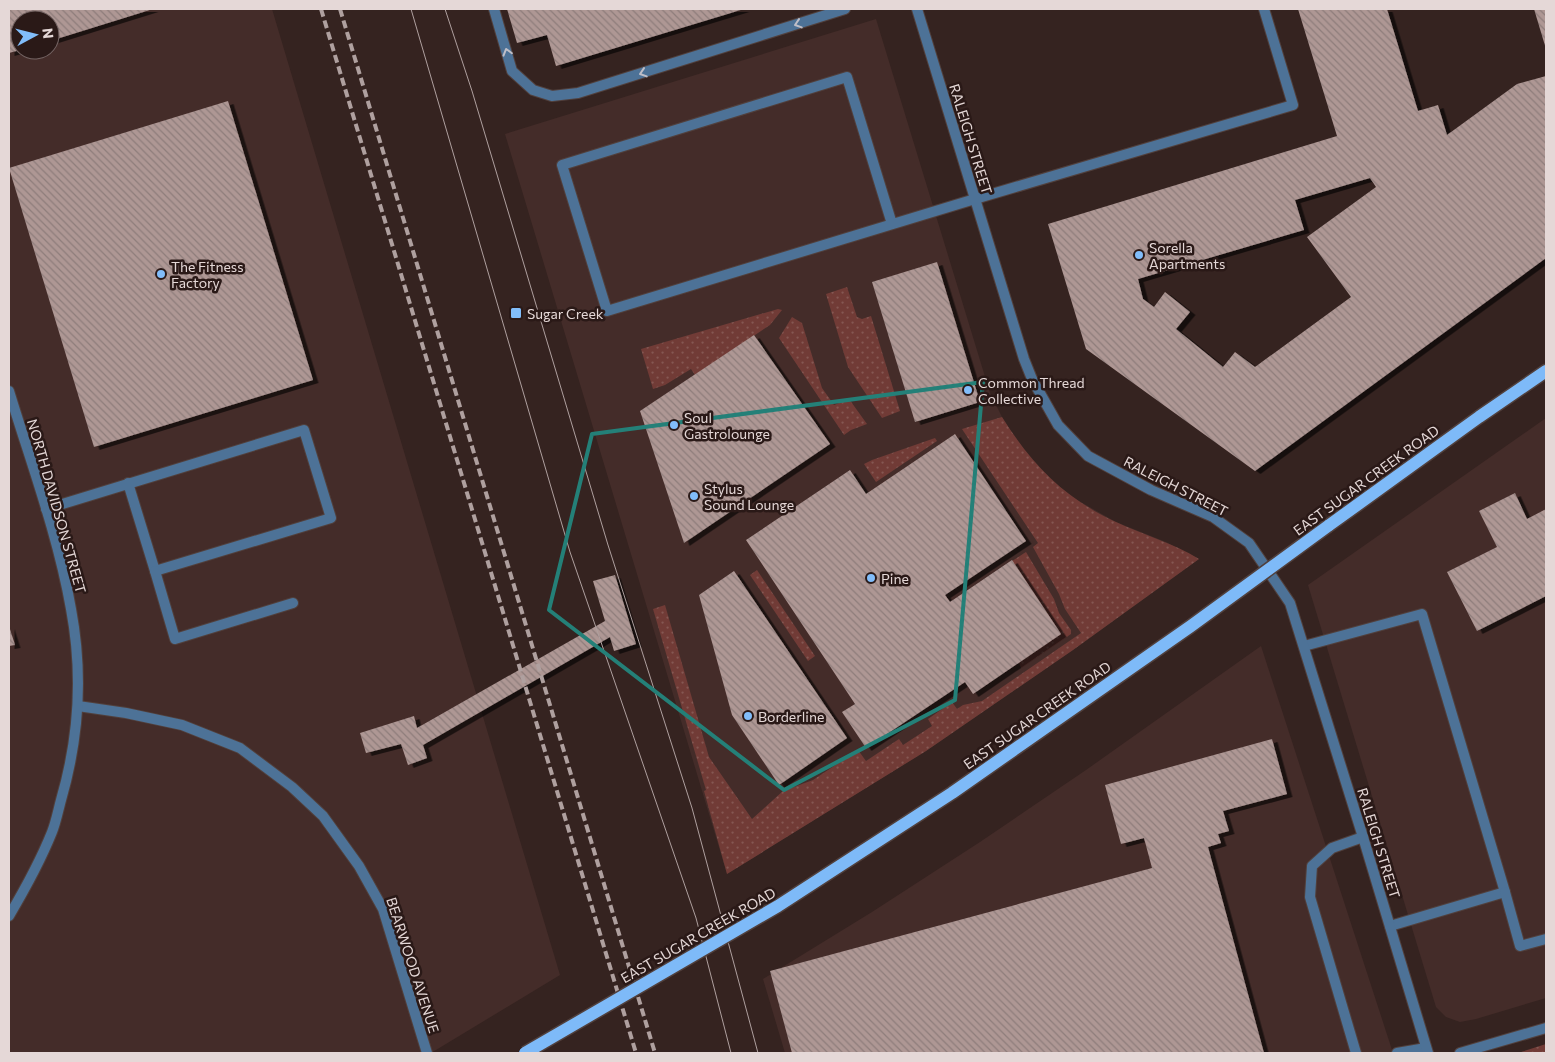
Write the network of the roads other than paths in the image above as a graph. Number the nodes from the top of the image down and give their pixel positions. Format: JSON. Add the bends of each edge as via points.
{"nodes":[{"id":1,"x":494,"y":9,"type":"edge"},
{"id":2,"x":845,"y":9,"type":"edge"},
{"id":3,"x":917,"y":9,"type":"edge"},
{"id":4,"x":1264,"y":9,"type":"edge"},
{"id":5,"x":975,"y":199,"type":"junction"},
{"id":6,"x":892,"y":224,"type":"junction"},
{"id":7,"x":1546,"y":371,"type":"edge"},
{"id":8,"x":9,"y":391,"type":"edge"},
{"id":9,"x":128,"y":483,"type":"junction"},
{"id":10,"x":46,"y":509,"type":"junction"},
{"id":11,"x":155,"y":571,"type":"junction"},
{"id":12,"x":293,"y":604,"type":"dead end"},
{"id":13,"x":1304,"y":646,"type":"junction"},
{"id":14,"x":78,"y":706,"type":"junction"},
{"id":15,"x":1363,"y":836,"type":"junction"},
{"id":16,"x":1505,"y":892,"type":"junction"},
{"id":17,"x":9,"y":916,"type":"edge"},
{"id":18,"x":1390,"y":926,"type":"junction"},
{"id":19,"x":1546,"y":939,"type":"edge"},
{"id":20,"x":1546,"y":1028,"type":"edge"},
{"id":21,"x":1427,"y":1051,"type":"edge"},
{"id":22,"x":427,"y":1053,"type":"edge"},
{"id":23,"x":524,"y":1053,"type":"edge"},
{"id":24,"x":1356,"y":1053,"type":"edge"},
{"id":25,"x":1397,"y":1053,"type":"edge"},
{"id":26,"x":1460,"y":1053,"type":"edge"}],
"edges":[{"from":2,"to":1,"type":"street","one_way":true,"via":[[578,94],[552,96],[533,90],[512,70]]},
{"from":3,"to":5,"type":"street","name":"RALEIGH STREET"},
{"from":4,"to":5,"type":"street","via":[[1293,105]]},
{"from":5,"to":6,"type":"street"},
{"from":5,"to":13,"type":"street","name":"RALEIGH STREET","via":[[1024,359],[1058,425],[1088,456],[1151,490],[1213,517],[1249,543],[1290,603]]},
{"from":6,"to":6,"type":"street","via":[[607,311],[562,165],[847,77]]},
{"from":7,"to":23,"type":"main road","name":"EAST SUGAR CREEK ROAD","bridge":true,"via":[[952,793],[778,906]]},
{"from":8,"to":10,"type":"street","name":"NORTH DAVIDSON STREET"},
{"from":9,"to":10,"type":"street"},
{"from":9,"to":11,"type":"street"},
{"from":9,"to":11,"type":"street","via":[[304,430],[331,518]]},
{"from":10,"to":14,"type":"street","name":"NORTH DAVIDSON STREET","via":[[72,610]]},
{"from":11,"to":12,"type":"street","via":[[175,638]]},
{"from":13,"to":15,"type":"street","name":"RALEIGH STREET"},
{"from":13,"to":16,"type":"street","via":[[1422,614]]},
{"from":14,"to":17,"type":"street","name":"NORTH DAVIDSON STREET","via":[[71,762],[52,831],[37,868]]},
{"from":14,"to":22,"type":"street","name":"BEARWOOD AVENUE","via":[[182,725],[240,748],[324,816],[359,866],[383,909]]},
{"from":15,"to":18,"type":"street","name":"RALEIGH STREET"},
{"from":15,"to":24,"type":"street","via":[[1332,848],[1312,866],[1310,897]]},
{"from":16,"to":18,"type":"street"},
{"from":16,"to":19,"type":"street","via":[[1520,946]]},
{"from":18,"to":21,"type":"street","name":"RALEIGH STREET"},
{"from":20,"to":26,"type":"street"},
{"from":21,"to":25,"type":"street"}]}
